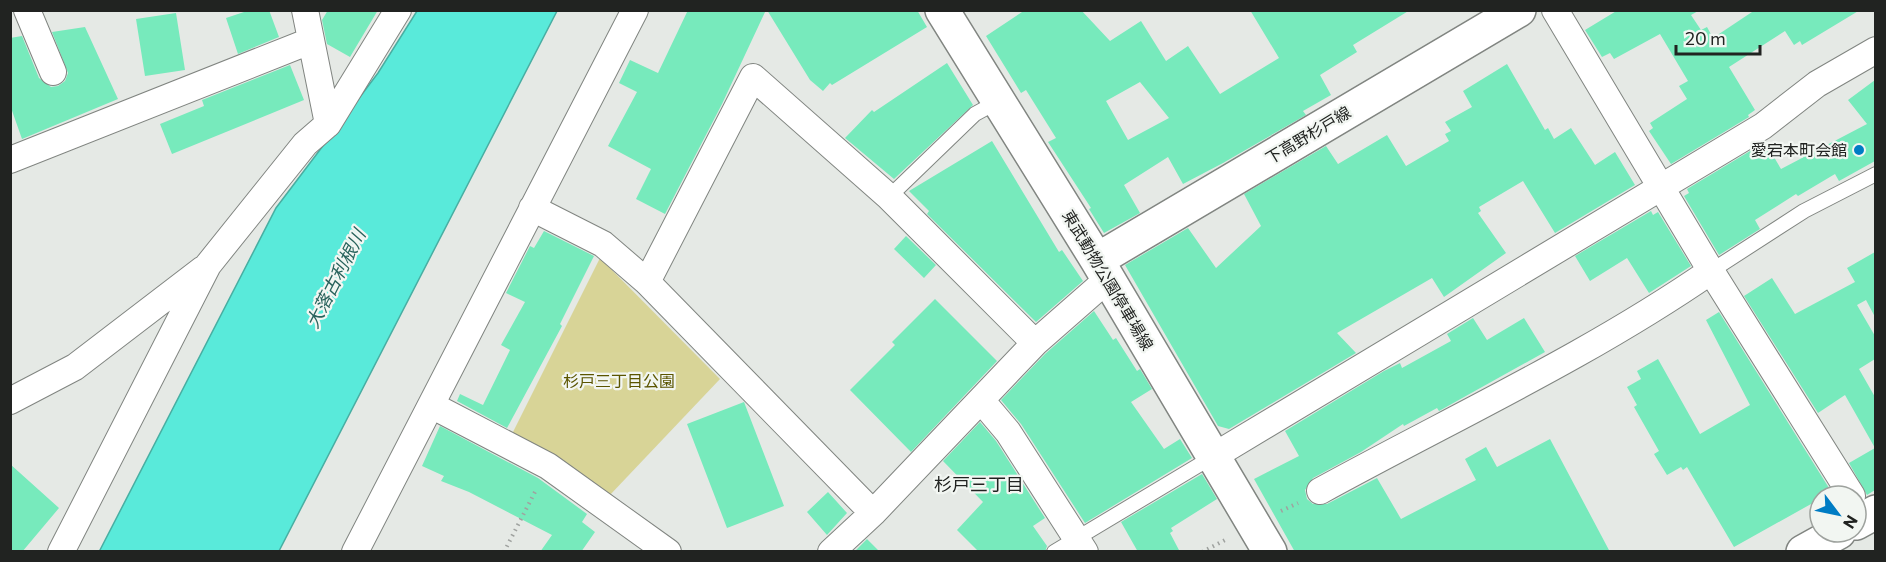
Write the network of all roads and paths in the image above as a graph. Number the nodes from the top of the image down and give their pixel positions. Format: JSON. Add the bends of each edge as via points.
{"nodes":[{"id":1,"x":27,"y":10,"type":"edge"},
{"id":2,"x":304,"y":10,"type":"edge"},
{"id":3,"x":398,"y":10,"type":"edge"},
{"id":4,"x":635,"y":10,"type":"edge"},
{"id":5,"x":942,"y":10,"type":"edge"},
{"id":6,"x":1519,"y":10,"type":"edge"},
{"id":7,"x":1555,"y":10,"type":"edge"},
{"id":8,"x":310,"y":41,"type":"junction"},
{"id":9,"x":1875,"y":50,"type":"edge"},
{"id":10,"x":53,"y":72,"type":"dead end"},
{"id":11,"x":997,"y":102,"type":"junction"},
{"id":12,"x":328,"y":123,"type":"junction"},
{"id":13,"x":10,"y":160,"type":"edge"},
{"id":14,"x":1875,"y":174,"type":"edge"},
{"id":15,"x":1661,"y":185,"type":"junction"},
{"id":16,"x":889,"y":197,"type":"junction"},
{"id":17,"x":532,"y":207,"type":"junction"},
{"id":18,"x":208,"y":265,"type":"junction"},
{"id":19,"x":1103,"y":270,"type":"junction"},
{"id":20,"x":1712,"y":271,"type":"junction"},
{"id":21,"x":647,"y":282,"type":"junction"},
{"id":22,"x":1035,"y":343,"type":"junction"},
{"id":23,"x":11,"y":400,"type":"edge"},
{"id":24,"x":981,"y":400,"type":"junction"},
{"id":25,"x":433,"y":406,"type":"junction"},
{"id":26,"x":1214,"y":456,"type":"junction"},
{"id":27,"x":548,"y":466,"type":"junction"},
{"id":28,"x":1839,"y":484,"type":"edge"},
{"id":29,"x":1320,"y":491,"type":"dead end"},
{"id":30,"x":873,"y":513,"type":"junction"},
{"id":31,"x":1235,"y":534,"type":"dead end"},
{"id":32,"x":1081,"y":544,"type":"edge"},
{"id":33,"x":61,"y":552,"type":"edge"},
{"id":34,"x":355,"y":552,"type":"edge"},
{"id":35,"x":504,"y":552,"type":"edge"},
{"id":36,"x":668,"y":552,"type":"edge"},
{"id":37,"x":831,"y":552,"type":"edge"},
{"id":38,"x":1054,"y":552,"type":"edge"},
{"id":39,"x":1202,"y":552,"type":"edge"},
{"id":40,"x":1270,"y":552,"type":"edge"}],
"edges":[{"from":1,"to":10,"type":"street"},
{"from":2,"to":8,"type":"street"},
{"from":3,"to":12,"type":"street"},
{"from":4,"to":17,"type":"street"},
{"from":5,"to":11,"type":"main road","name":"東武動物公園停車場線"},
{"from":6,"to":19,"type":"main road","name":"下高野杉戸線"},
{"from":7,"to":15,"type":"street"},
{"from":8,"to":12,"type":"street"},
{"from":8,"to":13,"type":"street"},
{"from":9,"to":15,"type":"street","via":[[1817,84],[1763,126]]},
{"from":11,"to":16,"type":"lane","via":[[975,114]]},
{"from":11,"to":19,"type":"main road","name":"東武動物公園停車場線"},
{"from":12,"to":18,"type":"street","via":[[305,144]]},
{"from":14,"to":20,"type":"lane","via":[[1804,211]]},
{"from":15,"to":20,"type":"street"},
{"from":15,"to":26,"type":"street"},
{"from":16,"to":21,"type":"street","via":[[753,77]]},
{"from":16,"to":22,"type":"street"},
{"from":17,"to":21,"type":"street","via":[[603,244]]},
{"from":17,"to":25,"type":"street"},
{"from":18,"to":23,"type":"street","via":[[75,367]]},
{"from":18,"to":33,"type":"street"},
{"from":19,"to":22,"type":"street"},
{"from":19,"to":26,"type":"main road","name":"東武動物公園停車場線"},
{"from":20,"to":28,"type":"street"},
{"from":20,"to":29,"type":"street","via":[[1559,364]]},
{"from":21,"to":30,"type":"street"},
{"from":22,"to":24,"type":"street"},
{"from":24,"to":30,"type":"street"},
{"from":24,"to":32,"type":"street","via":[[1008,432]]},
{"from":25,"to":27,"type":"street"},
{"from":25,"to":34,"type":"street"},
{"from":26,"to":32,"type":"lane"},
{"from":26,"to":40,"type":"main road","name":"東武動物公園停車場線"},
{"from":27,"to":35,"type":"path"},
{"from":27,"to":36,"type":"street"},
{"from":30,"to":37,"type":"street"},
{"from":31,"to":39,"type":"path"},
{"from":32,"to":38,"type":"lane"}]}
